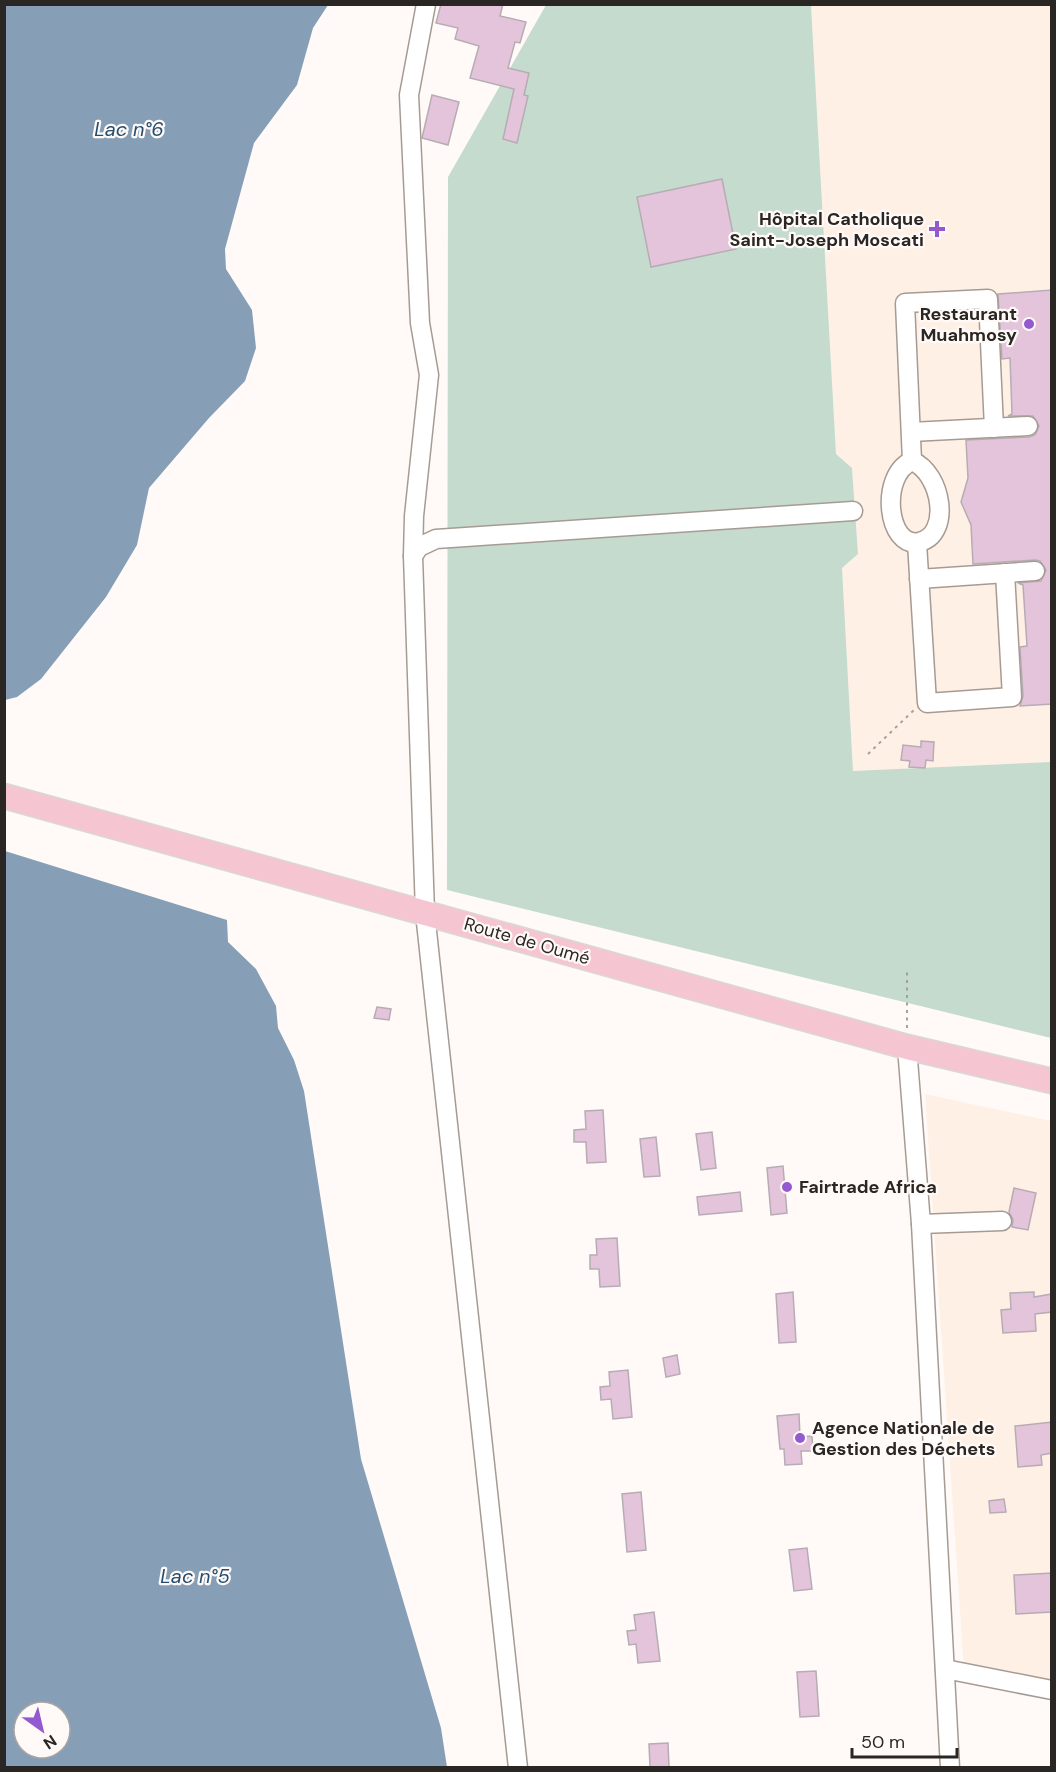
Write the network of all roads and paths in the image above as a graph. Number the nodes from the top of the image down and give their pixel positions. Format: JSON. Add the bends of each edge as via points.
{"nodes":[{"id":1,"x":426,"y":4,"type":"edge"},
{"id":2,"x":1028,"y":426,"type":"dead end"},
{"id":3,"x":994,"y":428,"type":"junction"},
{"id":4,"x":911,"y":432,"type":"junction"},
{"id":5,"x":912,"y":461,"type":"junction"},
{"id":6,"x":853,"y":511,"type":"dead end"},
{"id":7,"x":917,"y":543,"type":"junction"},
{"id":8,"x":413,"y":556,"type":"junction"},
{"id":9,"x":1035,"y":571,"type":"dead end"},
{"id":10,"x":1005,"y":573,"type":"junction"},
{"id":11,"x":919,"y":579,"type":"junction"},
{"id":12,"x":926,"y":698,"type":"junction"},
{"id":13,"x":868,"y":754,"type":"dead end"},
{"id":14,"x":4,"y":796,"type":"edge"},
{"id":15,"x":425,"y":913,"type":"junction"},
{"id":16,"x":907,"y":971,"type":"dead end"},
{"id":17,"x":907,"y":1047,"type":"junction"},
{"id":18,"x":1052,"y":1080,"type":"edge"},
{"id":19,"x":1002,"y":1221,"type":"dead end"},
{"id":20,"x":921,"y":1224,"type":"junction"},
{"id":21,"x":945,"y":1669,"type":"junction"},
{"id":22,"x":1052,"y":1690,"type":"edge"},
{"id":23,"x":518,"y":1767,"type":"edge"},
{"id":24,"x":950,"y":1767,"type":"edge"}],
"edges":[{"from":1,"to":8,"type":"street","via":[[409,95],[420,323],[429,375]]},
{"from":2,"to":3,"type":"street"},
{"from":3,"to":4,"type":"street"},
{"from":3,"to":4,"type":"street","via":[[988,299],[905,303]]},
{"from":4,"to":5,"type":"street"},
{"from":5,"to":7,"type":"street","via":[[923,465],[931,475],[940,502],[935,528]]},
{"from":5,"to":7,"type":"street","via":[[903,465],[894,478],[890,507],[898,531],[907,541]]},
{"from":6,"to":8,"type":"street","via":[[436,539],[419,547]]},
{"from":7,"to":11,"type":"street"},
{"from":8,"to":15,"type":"street"},
{"from":9,"to":10,"type":"street"},
{"from":10,"to":11,"type":"street"},
{"from":10,"to":12,"type":"street","via":[[1012,697],[927,703]]},
{"from":11,"to":12,"type":"street"},
{"from":12,"to":13,"type":"path"},
{"from":14,"to":15,"type":"main road","name":"Route de Oumé"},
{"from":15,"to":17,"type":"main road","name":"Route de Oumé"},
{"from":15,"to":23,"type":"street"},
{"from":16,"to":17,"type":"path"},
{"from":17,"to":18,"type":"main road","name":"Route de Oumé"},
{"from":17,"to":20,"type":"street"},
{"from":19,"to":20,"type":"street"},
{"from":20,"to":21,"type":"street"},
{"from":21,"to":22,"type":"street"},
{"from":21,"to":24,"type":"street"}]}
